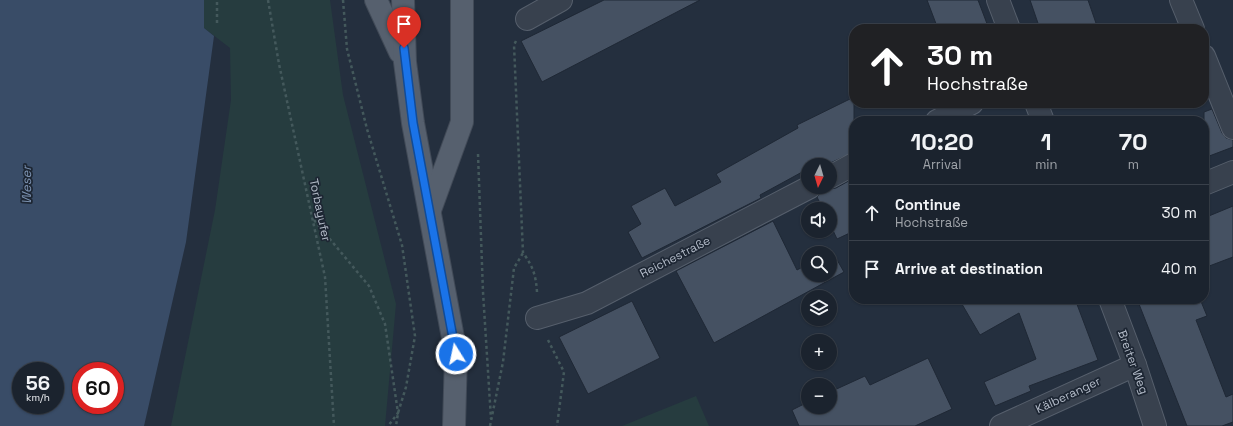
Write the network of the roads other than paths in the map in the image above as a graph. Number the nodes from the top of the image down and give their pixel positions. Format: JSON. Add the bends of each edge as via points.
{"nodes":[{"id":1,"x":376,"y":0,"type":"edge"},
{"id":2,"x":403,"y":0,"type":"edge"},
{"id":3,"x":462,"y":0,"type":"edge"},
{"id":4,"x":561,"y":0,"type":"edge"},
{"id":5,"x":998,"y":0,"type":"edge"},
{"id":6,"x":1182,"y":0,"type":"edge"},
{"id":7,"x":527,"y":19,"type":"road end"},
{"id":8,"x":1007,"y":24,"type":"edge"},
{"id":9,"x":1191,"y":24,"type":"edge"},
{"id":10,"x":405,"y":62,"type":"junction"},
{"id":11,"x":1209,"y":68,"type":"edge"},
{"id":12,"x":962,"y":108,"type":"edge"},
{"id":13,"x":947,"y":116,"type":"edge"},
{"id":14,"x":1233,"y":128,"type":"edge"},
{"id":15,"x":849,"y":166,"type":"edge"},
{"id":16,"x":837,"y":172,"type":"edge"},
{"id":17,"x":1233,"y":172,"type":"edge"},
{"id":18,"x":1209,"y":182,"type":"edge"},
{"id":19,"x":801,"y":192,"type":"edge"},
{"id":20,"x":430,"y":210,"type":"junction"},
{"id":21,"x":1112,"y":304,"type":"edge"},
{"id":22,"x":537,"y":318,"type":"road end"},
{"id":23,"x":1135,"y":364,"type":"junction"},
{"id":24,"x":454,"y":426,"type":"edge"},
{"id":25,"x":1001,"y":426,"type":"edge"},
{"id":26,"x":1155,"y":426,"type":"edge"}],
"edges":[{"from":1,"to":10,"type":"main road"},
{"from":2,"to":10,"type":"main road"},
{"from":3,"to":20,"type":"main road","via":[[462,122]]},
{"from":4,"to":7,"type":"street"},
{"from":5,"to":8,"type":"street"},
{"from":6,"to":9,"type":"street"},
{"from":10,"to":20,"type":"main road","via":[[413,123]]},
{"from":11,"to":14,"type":"street"},
{"from":12,"to":13,"type":"street"},
{"from":15,"to":16,"type":"street"},
{"from":17,"to":18,"type":"street"},
{"from":19,"to":22,"type":"street","name":"Reichestraße","via":[[587,303]]},
{"from":20,"to":24,"type":"main road","via":[[456,354]]},
{"from":21,"to":23,"type":"street","name":"Breiter Weg"},
{"from":23,"to":25,"type":"street","name":"Kälberanger"},
{"from":23,"to":26,"type":"street","name":"Breiter Weg"}]}
